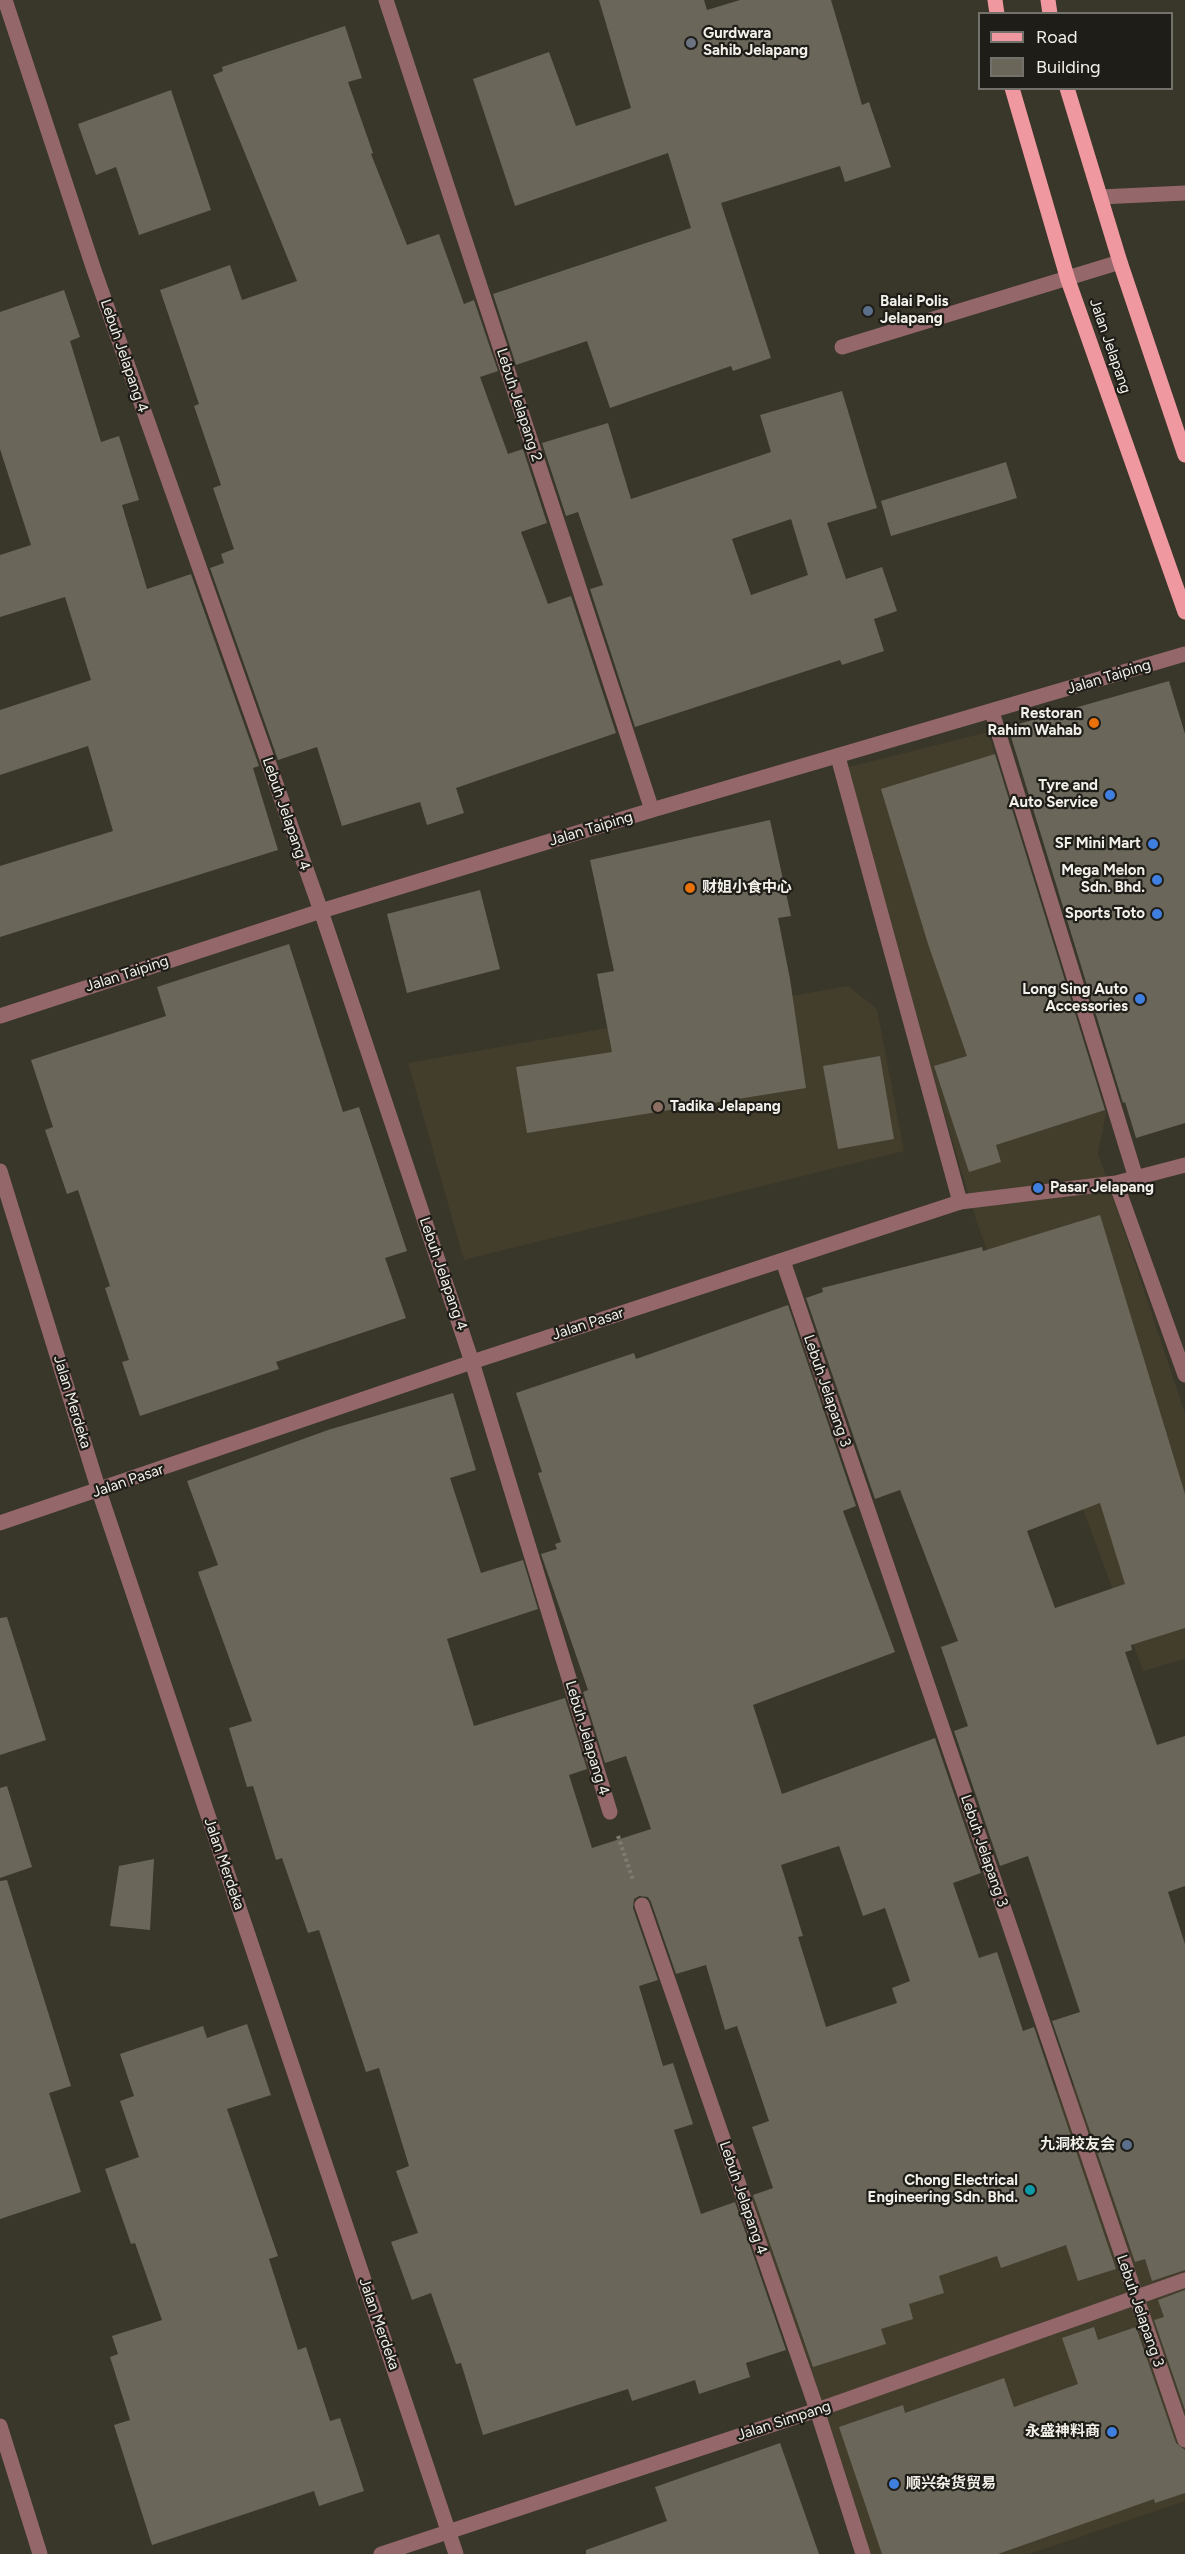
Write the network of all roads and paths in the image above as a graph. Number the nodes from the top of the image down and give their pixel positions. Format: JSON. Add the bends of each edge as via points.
{"nodes":[{"id":1,"x":5,"y":0,"type":"edge"},
{"id":2,"x":386,"y":0,"type":"edge"},
{"id":3,"x":1013,"y":90,"type":"edge"},
{"id":4,"x":1068,"y":90,"type":"edge"},
{"id":5,"x":1185,"y":193,"type":"edge"},
{"id":6,"x":1100,"y":197,"type":"junction"},
{"id":7,"x":1120,"y":262,"type":"junction"},
{"id":8,"x":1068,"y":280,"type":"junction"},
{"id":9,"x":842,"y":347,"type":"dead end"},
{"id":10,"x":1185,"y":455,"type":"edge"},
{"id":11,"x":1185,"y":612,"type":"edge"},
{"id":12,"x":1185,"y":654,"type":"edge"},
{"id":13,"x":992,"y":712,"type":"junction"},
{"id":14,"x":838,"y":757,"type":"junction"},
{"id":15,"x":652,"y":810,"type":"junction"},
{"id":16,"x":321,"y":911,"type":"junction"},
{"id":17,"x":0,"y":1016,"type":"edge"},
{"id":18,"x":1185,"y":1165,"type":"edge"},
{"id":19,"x":0,"y":1171,"type":"edge"},
{"id":20,"x":1136,"y":1178,"type":"junction"},
{"id":21,"x":1116,"y":1183,"type":"junction"},
{"id":22,"x":960,"y":1202,"type":"junction"},
{"id":23,"x":783,"y":1261,"type":"junction"},
{"id":24,"x":472,"y":1362,"type":"junction"},
{"id":25,"x":1185,"y":1375,"type":"edge"},
{"id":26,"x":99,"y":1491,"type":"junction"},
{"id":27,"x":0,"y":1523,"type":"edge"},
{"id":28,"x":610,"y":1812,"type":"joint"},
{"id":29,"x":642,"y":1905,"type":"joint"},
{"id":30,"x":1185,"y":2280,"type":"edge"},
{"id":31,"x":1135,"y":2297,"type":"junction"},
{"id":32,"x":817,"y":2410,"type":"junction"},
{"id":33,"x":0,"y":2426,"type":"edge"},
{"id":34,"x":1185,"y":2440,"type":"edge"},
{"id":35,"x":449,"y":2532,"type":"junction"},
{"id":36,"x":40,"y":2554,"type":"edge"},
{"id":37,"x":381,"y":2554,"type":"edge"},
{"id":38,"x":456,"y":2554,"type":"edge"},
{"id":39,"x":864,"y":2554,"type":"edge"}],
"edges":[{"from":1,"to":16,"type":"street","name":"Lebuh Jelapang 4","via":[[94,270]]},
{"from":2,"to":15,"type":"street","name":"Lebuh Jelapang 2"},
{"from":3,"to":8,"type":"main road","name":"Jalan Jelapang"},
{"from":4,"to":6,"type":"main road"},
{"from":5,"to":6,"type":"street"},
{"from":6,"to":7,"type":"main road"},
{"from":7,"to":8,"type":"street"},
{"from":7,"to":10,"type":"main road"},
{"from":8,"to":9,"type":"street"},
{"from":8,"to":11,"type":"main road","name":"Jalan Jelapang"},
{"from":12,"to":13,"type":"street","name":"Jalan Taiping"},
{"from":13,"to":14,"type":"street","name":"Jalan Taiping"},
{"from":13,"to":20,"type":"street"},
{"from":14,"to":15,"type":"street","name":"Jalan Taiping"},
{"from":14,"to":22,"type":"street"},
{"from":15,"to":16,"type":"street","name":"Jalan Taiping"},
{"from":16,"to":17,"type":"street","name":"Jalan Taiping"},
{"from":16,"to":24,"type":"street","name":"Lebuh Jelapang 4"},
{"from":18,"to":20,"type":"street","name":"Jalan Pasar"},
{"from":19,"to":26,"type":"street","name":"Jalan Merdeka"},
{"from":20,"to":21,"type":"street","name":"Jalan Pasar"},
{"from":21,"to":22,"type":"street","name":"Jalan Pasar"},
{"from":21,"to":25,"type":"street"},
{"from":22,"to":23,"type":"street","name":"Jalan Pasar"},
{"from":23,"to":24,"type":"street","name":"Jalan Pasar"},
{"from":23,"to":31,"type":"street","name":"Lebuh Jelapang 3"},
{"from":24,"to":26,"type":"street","name":"Jalan Pasar"},
{"from":24,"to":28,"type":"street","name":"Lebuh Jelapang 4"},
{"from":26,"to":27,"type":"street","name":"Jalan Pasar"},
{"from":26,"to":35,"type":"street","name":"Jalan Merdeka"},
{"from":28,"to":29,"type":"path","name":"Lebuh Jelapang 4"},
{"from":29,"to":32,"type":"street","name":"Lebuh Jelapang 4"},
{"from":30,"to":31,"type":"street","name":"Jalan Simpang"},
{"from":31,"to":32,"type":"street","name":"Jalan Simpang"},
{"from":31,"to":34,"type":"street","name":"Lebuh Jelapang 3"},
{"from":32,"to":35,"type":"street","name":"Jalan Simpang"},
{"from":32,"to":39,"type":"street","name":"Lebuh Jelapang 4"},
{"from":33,"to":36,"type":"street"},
{"from":35,"to":37,"type":"street","name":"Jalan Simpang"},
{"from":35,"to":38,"type":"street","name":"Jalan Merdeka"}]}
